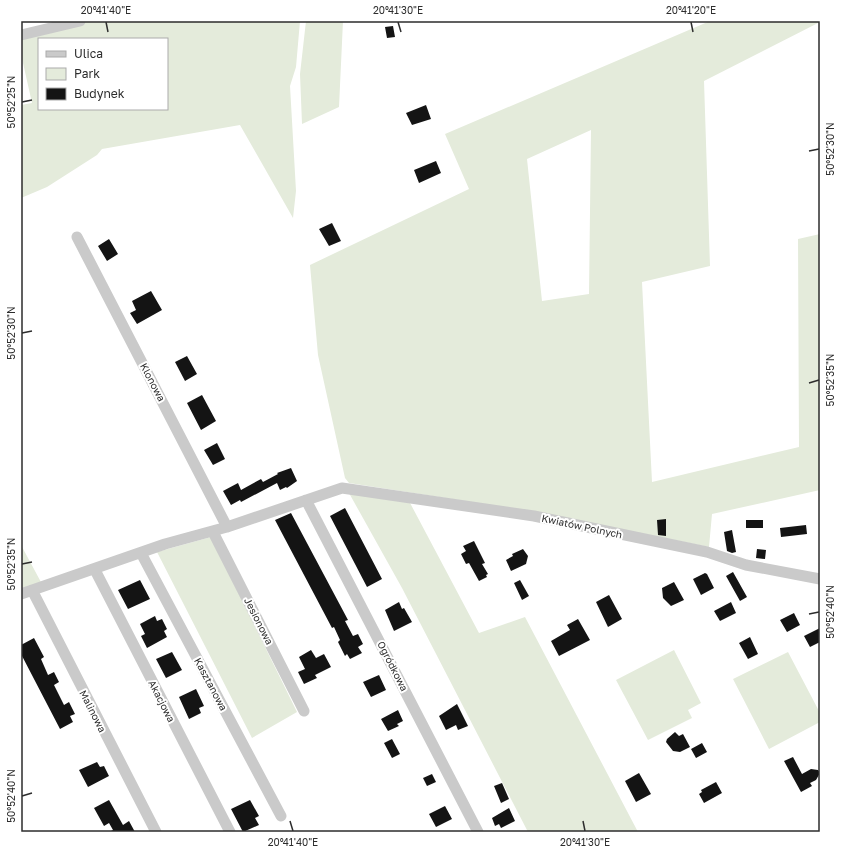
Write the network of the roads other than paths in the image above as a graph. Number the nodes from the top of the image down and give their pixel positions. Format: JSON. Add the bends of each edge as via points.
{"nodes":[{"id":1,"x":80,"y":21,"type":"edge"},
{"id":2,"x":21,"y":35,"type":"edge"},
{"id":3,"x":77,"y":237,"type":"dead end"},
{"id":4,"x":306,"y":500,"type":"junction"},
{"id":5,"x":227,"y":527,"type":"junction"},
{"id":6,"x":213,"y":532,"type":"junction"},
{"id":7,"x":141,"y":552,"type":"junction"},
{"id":8,"x":95,"y":570,"type":"junction"},
{"id":9,"x":820,"y":579,"type":"edge"},
{"id":10,"x":32,"y":590,"type":"junction"},
{"id":11,"x":21,"y":594,"type":"edge"},
{"id":12,"x":304,"y":711,"type":"dead end"},
{"id":13,"x":281,"y":816,"type":"dead end"},
{"id":14,"x":156,"y":832,"type":"edge"},
{"id":15,"x":230,"y":832,"type":"edge"},
{"id":16,"x":478,"y":832,"type":"edge"}],
"edges":[{"from":1,"to":2,"type":"street"},
{"from":3,"to":5,"type":"street","name":"Klonowa"},
{"from":4,"to":5,"type":"street"},
{"from":4,"to":9,"type":"street","name":"Kwiatów Polnych","via":[[342,488],[534,516],[707,552],[746,565]]},
{"from":4,"to":16,"type":"street","name":"Ogródkowa"},
{"from":5,"to":6,"type":"street"},
{"from":6,"to":7,"type":"street"},
{"from":6,"to":12,"type":"street","name":"Jesionowa"},
{"from":7,"to":8,"type":"street"},
{"from":7,"to":13,"type":"street","name":"Kasztanowa"},
{"from":8,"to":10,"type":"street"},
{"from":8,"to":15,"type":"street","name":"Akacjowa"},
{"from":10,"to":11,"type":"street"},
{"from":10,"to":14,"type":"street","name":"Malinowa"}]}
